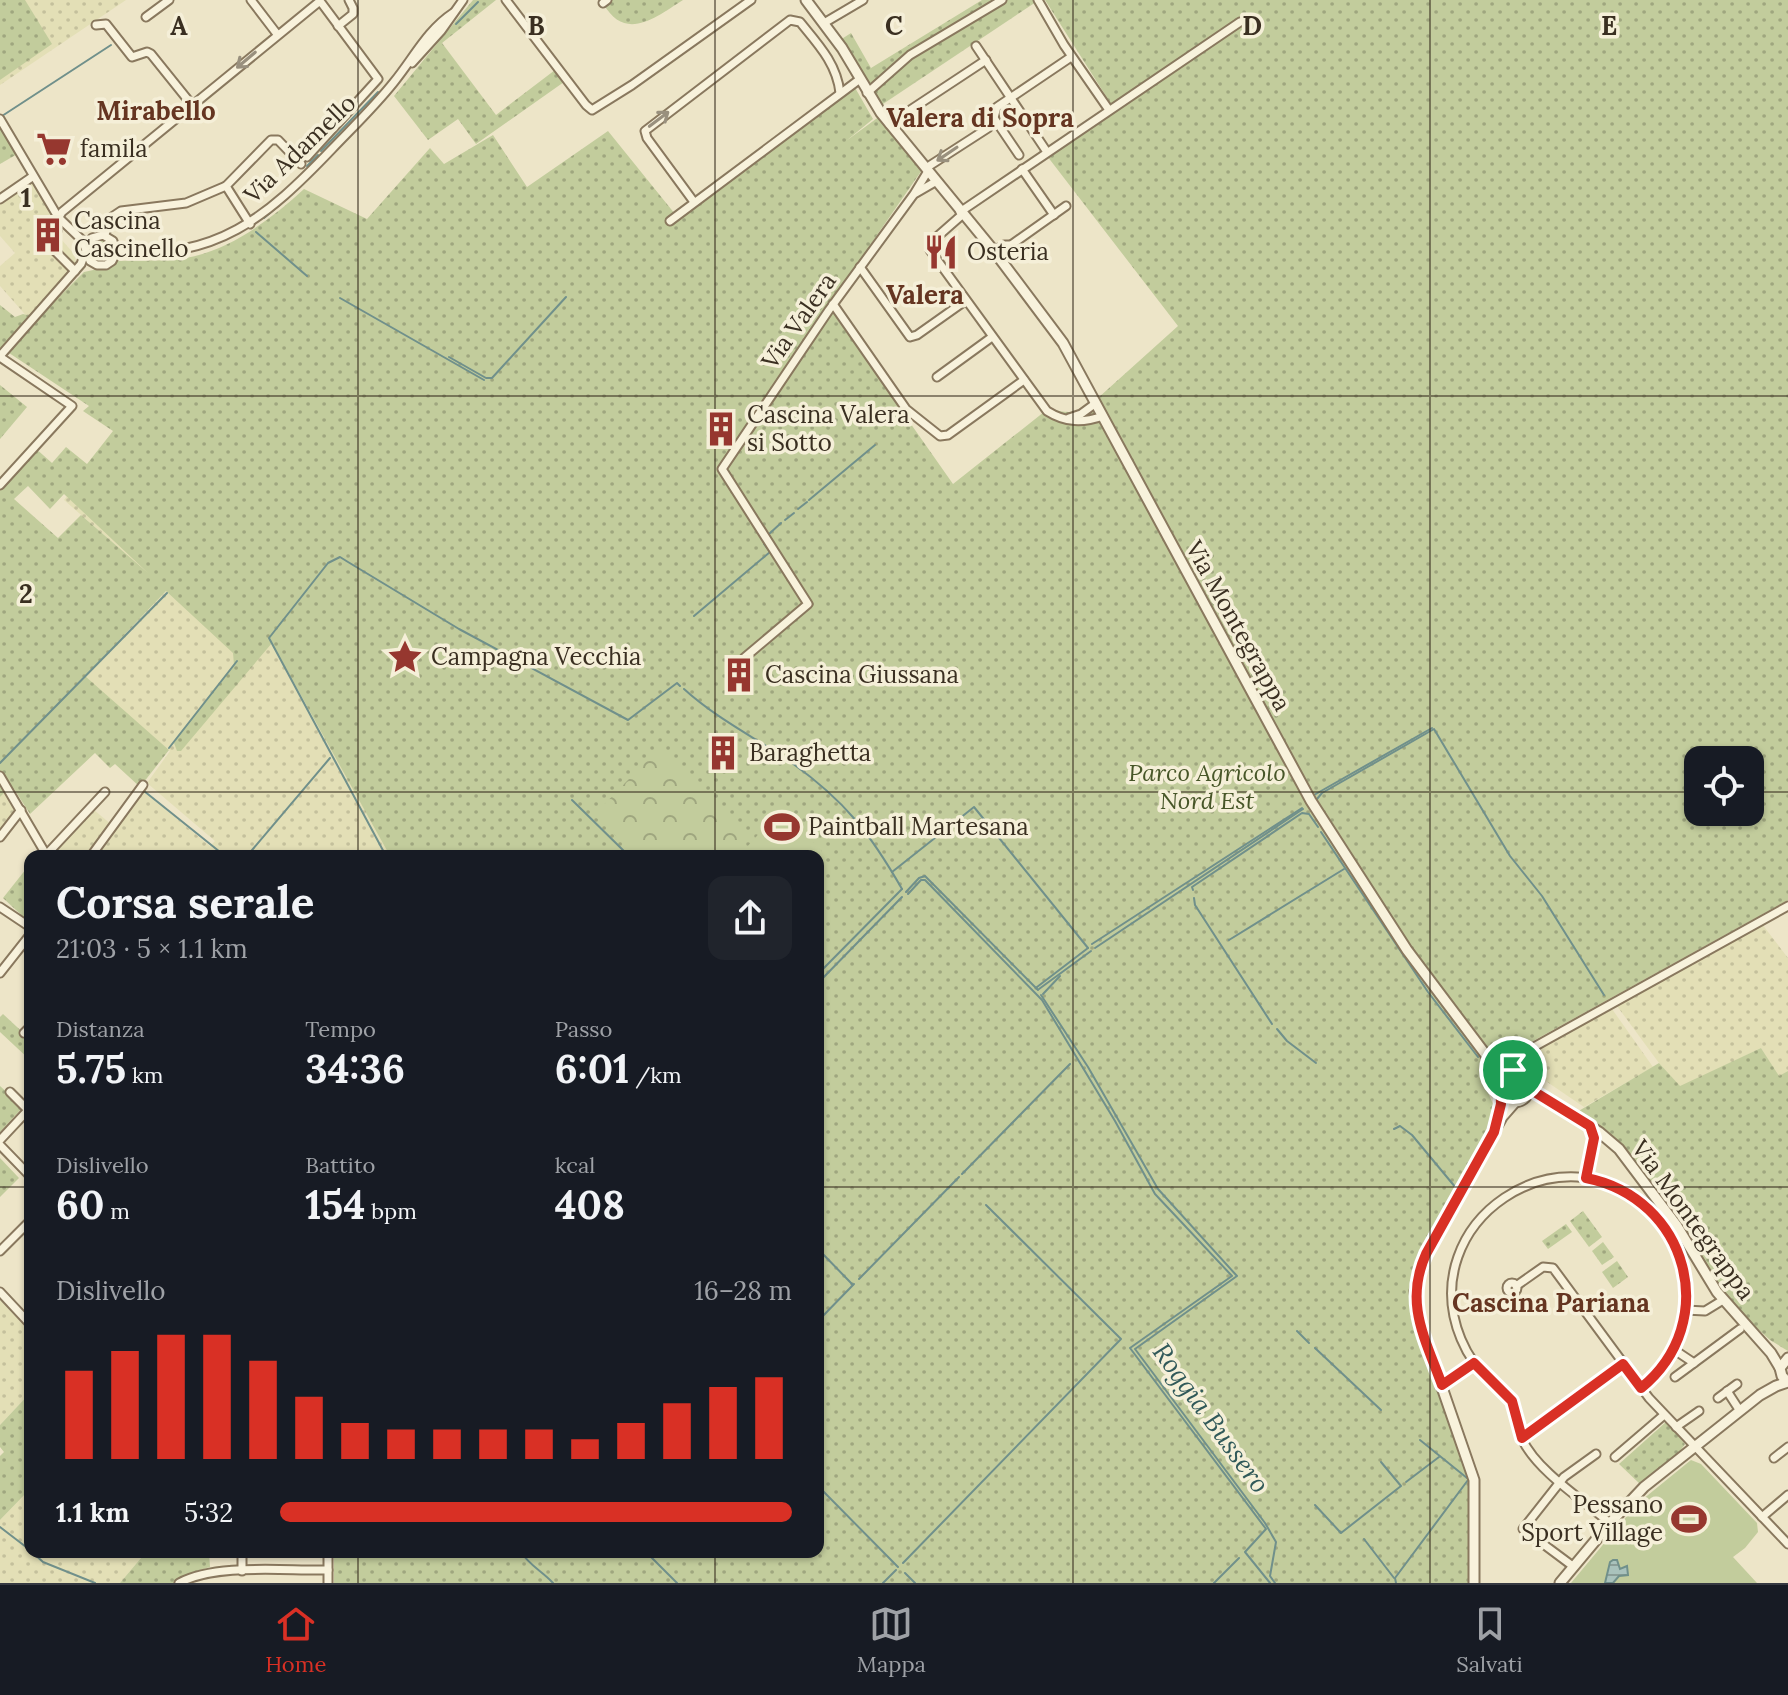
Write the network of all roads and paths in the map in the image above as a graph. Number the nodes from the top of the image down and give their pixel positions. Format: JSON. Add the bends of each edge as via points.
{"nodes":[{"id":1,"x":169,"y":0,"type":"edge"},
{"id":2,"x":251,"y":0,"type":"edge"},
{"id":3,"x":349,"y":0,"type":"edge"},
{"id":4,"x":463,"y":0,"type":"edge"},
{"id":5,"x":506,"y":0,"type":"edge"},
{"id":6,"x":751,"y":0,"type":"edge"},
{"id":7,"x":806,"y":0,"type":"edge"},
{"id":8,"x":863,"y":0,"type":"edge"},
{"id":9,"x":1002,"y":0,"type":"edge"},
{"id":10,"x":1038,"y":0,"type":"edge"},
{"id":11,"x":146,"y":17,"type":"dead end"},
{"id":12,"x":1240,"y":22,"type":"dead end"},
{"id":13,"x":824,"y":23,"type":"junction"},
{"id":14,"x":96,"y":25,"type":"dead end"},
{"id":15,"x":338,"y":26,"type":"junction"},
{"id":16,"x":277,"y":34,"type":"junction"},
{"id":17,"x":976,"y":46,"type":"dead end"},
{"id":18,"x":1071,"y":57,"type":"junction"},
{"id":19,"x":986,"y":60,"type":"junction"},
{"id":20,"x":860,"y":79,"type":"junction"},
{"id":21,"x":840,"y":93,"type":"junction"},
{"id":22,"x":867,"y":93,"type":"junction"},
{"id":23,"x":1010,"y":98,"type":"junction"},
{"id":24,"x":192,"y":105,"type":"junction"},
{"id":25,"x":1109,"y":110,"type":"junction"},
{"id":26,"x":994,"y":118,"type":"junction"},
{"id":27,"x":0,"y":119,"type":"edge"},
{"id":28,"x":889,"y":124,"type":"junction"},
{"id":29,"x":1047,"y":152,"type":"junction"},
{"id":30,"x":1019,"y":155,"type":"dead end"},
{"id":31,"x":1022,"y":169,"type":"junction"},
{"id":32,"x":927,"y":170,"type":"junction"},
{"id":33,"x":32,"y":177,"type":"junction"},
{"id":34,"x":935,"y":182,"type":"junction"},
{"id":35,"x":226,"y":186,"type":"junction"},
{"id":36,"x":914,"y":194,"type":"junction"},
{"id":37,"x":0,"y":199,"type":"edge"},
{"id":38,"x":694,"y":202,"type":"junction"},
{"id":39,"x":1066,"y":206,"type":"dead end"},
{"id":40,"x":961,"y":213,"type":"junction"},
{"id":41,"x":1054,"y":215,"type":"junction"},
{"id":42,"x":58,"y":217,"type":"junction"},
{"id":43,"x":670,"y":221,"type":"dead end"},
{"id":44,"x":250,"y":224,"type":"junction"},
{"id":45,"x":68,"y":227,"type":"junction"},
{"id":46,"x":77,"y":235,"type":"junction"},
{"id":47,"x":105,"y":235,"type":"junction"},
{"id":48,"x":93,"y":237,"type":"junction"},
{"id":49,"x":52,"y":248,"type":"dead end"},
{"id":50,"x":86,"y":249,"type":"junction"},
{"id":51,"x":116,"y":252,"type":"junction"},
{"id":52,"x":997,"y":255,"type":"junction"},
{"id":53,"x":96,"y":264,"type":"junction"},
{"id":54,"x":860,"y":267,"type":"junction"},
{"id":55,"x":76,"y":270,"type":"junction"},
{"id":56,"x":965,"y":301,"type":"junction"},
{"id":57,"x":833,"y":304,"type":"junction"},
{"id":58,"x":992,"y":337,"type":"junction"},
{"id":59,"x":0,"y":356,"type":"edge"},
{"id":60,"x":937,"y":377,"type":"dead end"},
{"id":61,"x":1024,"y":380,"type":"junction"},
{"id":62,"x":1096,"y":403,"type":"junction"},
{"id":63,"x":1103,"y":416,"type":"junction"},
{"id":64,"x":1063,"y":419,"type":"junction"},
{"id":65,"x":0,"y":485,"type":"edge"},
{"id":66,"x":744,"y":658,"type":"dead end"},
{"id":67,"x":0,"y":776,"type":"edge"},
{"id":68,"x":143,"y":785,"type":"dead end"},
{"id":69,"x":105,"y":792,"type":"dead end"},
{"id":70,"x":21,"y":810,"type":"junction"},
{"id":71,"x":0,"y":837,"type":"edge"},
{"id":72,"x":44,"y":850,"type":"edge"},
{"id":73,"x":52,"y":850,"type":"edge"},
{"id":74,"x":95,"y":850,"type":"edge"},
{"id":75,"x":1788,"y":906,"type":"edge"},
{"id":76,"x":0,"y":907,"type":"edge"},
{"id":77,"x":24,"y":923,"type":"edge"},
{"id":78,"x":24,"y":943,"type":"edge"},
{"id":79,"x":0,"y":973,"type":"edge"},
{"id":80,"x":1486,"y":1055,"type":"junction"},
{"id":81,"x":1511,"y":1070,"type":"junction"},
{"id":82,"x":1500,"y":1079,"type":"junction"},
{"id":83,"x":1530,"y":1088,"type":"junction"},
{"id":84,"x":10,"y":1092,"type":"dead end"},
{"id":85,"x":1500,"y":1092,"type":"junction"},
{"id":86,"x":1519,"y":1100,"type":"junction"},
{"id":87,"x":1550,"y":1102,"type":"junction"},
{"id":88,"x":24,"y":1105,"type":"edge"},
{"id":89,"x":24,"y":1115,"type":"edge"},
{"id":90,"x":1590,"y":1126,"type":"junction"},
{"id":91,"x":1496,"y":1128,"type":"junction"},
{"id":92,"x":0,"y":1142,"type":"edge"},
{"id":93,"x":24,"y":1169,"type":"edge"},
{"id":94,"x":1586,"y":1178,"type":"junction"},
{"id":95,"x":24,"y":1227,"type":"edge"},
{"id":96,"x":0,"y":1251,"type":"edge"},
{"id":97,"x":1516,"y":1286,"type":"dead end"},
{"id":98,"x":0,"y":1292,"type":"edge"},
{"id":99,"x":1723,"y":1300,"type":"junction"},
{"id":100,"x":1685,"y":1310,"type":"junction"},
{"id":101,"x":24,"y":1312,"type":"edge"},
{"id":102,"x":1740,"y":1329,"type":"dead end"},
{"id":103,"x":1759,"y":1340,"type":"junction"},
{"id":104,"x":1673,"y":1349,"type":"junction"},
{"id":105,"x":1788,"y":1357,"type":"edge"},
{"id":106,"x":1474,"y":1363,"type":"junction"},
{"id":107,"x":1694,"y":1363,"type":"junction"},
{"id":108,"x":1623,"y":1364,"type":"junction"},
{"id":109,"x":1780,"y":1370,"type":"junction"},
{"id":110,"x":1675,"y":1377,"type":"dead end"},
{"id":111,"x":1788,"y":1382,"type":"edge"},
{"id":112,"x":1737,"y":1384,"type":"dead end"},
{"id":113,"x":1442,"y":1385,"type":"junction"},
{"id":114,"x":1641,"y":1388,"type":"junction"},
{"id":115,"x":1727,"y":1391,"type":"junction"},
{"id":116,"x":1760,"y":1395,"type":"junction"},
{"id":117,"x":1718,"y":1398,"type":"dead end"},
{"id":118,"x":1699,"y":1411,"type":"dead end"},
{"id":119,"x":1740,"y":1411,"type":"junction"},
{"id":120,"x":1664,"y":1415,"type":"junction"},
{"id":121,"x":1676,"y":1427,"type":"junction"},
{"id":122,"x":1522,"y":1438,"type":"junction"},
{"id":123,"x":1695,"y":1446,"type":"junction"},
{"id":124,"x":1788,"y":1447,"type":"edge"},
{"id":125,"x":1596,"y":1454,"type":"dead end"},
{"id":126,"x":1615,"y":1457,"type":"dead end"},
{"id":127,"x":1774,"y":1458,"type":"dead end"},
{"id":128,"x":1561,"y":1482,"type":"junction"},
{"id":129,"x":1788,"y":1495,"type":"edge"},
{"id":130,"x":1762,"y":1517,"type":"junction"},
{"id":131,"x":1610,"y":1523,"type":"junction"},
{"id":132,"x":1788,"y":1544,"type":"edge"},
{"id":133,"x":242,"y":1558,"type":"edge"},
{"id":134,"x":328,"y":1558,"type":"edge"},
{"id":135,"x":1574,"y":1567,"type":"junction"},
{"id":136,"x":328,"y":1570,"type":"junction"},
{"id":137,"x":242,"y":1571,"type":"junction"},
{"id":138,"x":179,"y":1583,"type":"edge"},
{"id":139,"x":328,"y":1583,"type":"edge"},
{"id":140,"x":1474,"y":1583,"type":"edge"},
{"id":141,"x":1560,"y":1583,"type":"edge"}],
"edges":[{"from":1,"to":11,"type":"street"},
{"from":2,"to":16,"type":"street"},
{"from":3,"to":15,"type":"street","via":[[353,14]]},
{"from":4,"to":44,"type":"street","name":"Via Adamello","via":[[298,183]]},
{"from":5,"to":6,"type":"street","via":[[592,110]]},
{"from":7,"to":13,"type":"street","name":"Via Montegrappa"},
{"from":8,"to":13,"type":"street"},
{"from":9,"to":22,"type":"street","via":[[910,55]]},
{"from":10,"to":18,"type":"street"},
{"from":12,"to":25,"type":"street"},
{"from":13,"to":20,"type":"street","name":"Via Montegrappa"},
{"from":14,"to":24,"type":"street","via":[[106,24],[132,57],[151,54]]},
{"from":15,"to":16,"type":"street","via":[[320,1]]},
{"from":15,"to":35,"type":"street","via":[[378,79],[304,161],[271,140]]},
{"from":16,"to":24,"type":"street","one_way":true},
{"from":17,"to":19,"type":"street"},
{"from":18,"to":23,"type":"street"},
{"from":18,"to":25,"type":"street"},
{"from":19,"to":23,"type":"street"},
{"from":19,"to":28,"type":"street"},
{"from":20,"to":21,"type":"street"},
{"from":20,"to":22,"type":"street","name":"Via Montegrappa"},
{"from":21,"to":38,"type":"street"},
{"from":38,"to":21,"type":"street","one_way":true,"via":[[645,131],[790,20],[801,23],[832,64]]},
{"from":22,"to":28,"type":"street","name":"Via Montegrappa"},
{"from":23,"to":26,"type":"street","via":[[996,108]]},
{"from":23,"to":29,"type":"street"},
{"from":24,"to":42,"type":"street"},
{"from":25,"to":29,"type":"street"},
{"from":26,"to":30,"type":"street"},
{"from":26,"to":32,"type":"street","one_way":true,"via":[[988,128]]},
{"from":27,"to":33,"type":"street"},
{"from":28,"to":32,"type":"street","name":"Via Montegrappa"},
{"from":29,"to":31,"type":"street"},
{"from":31,"to":40,"type":"street"},
{"from":31,"to":41,"type":"street"},
{"from":32,"to":34,"type":"street","name":"Via Montegrappa"},
{"from":32,"to":36,"type":"street","name":"Via Valera"},
{"from":33,"to":37,"type":"street"},
{"from":33,"to":42,"type":"street"},
{"from":34,"to":36,"type":"street","name":"Via Valera"},
{"from":34,"to":40,"type":"street","name":"Via Montegrappa"},
{"from":35,"to":44,"type":"street"},
{"from":35,"to":47,"type":"street","via":[[186,203],[120,211],[109,219]]},
{"from":36,"to":54,"type":"street","name":"Via Valera"},
{"from":38,"to":43,"type":"street"},
{"from":39,"to":41,"type":"street"},
{"from":40,"to":52,"type":"street","name":"Via Montegrappa"},
{"from":40,"to":56,"type":"street","via":[[929,246]]},
{"from":41,"to":52,"type":"street"},
{"from":42,"to":45,"type":"street"},
{"from":42,"to":45,"type":"street","via":[[58,233]]},
{"from":44,"to":51,"type":"street","name":"Via Adamello","via":[[183,249]]},
{"from":45,"to":46,"type":"street"},
{"from":46,"to":48,"type":"street"},
{"from":46,"to":50,"type":"street"},
{"from":47,"to":48,"type":"street"},
{"from":47,"to":51,"type":"street"},
{"from":48,"to":50,"type":"street"},
{"from":49,"to":55,"type":"street"},
{"from":50,"to":53,"type":"street"},
{"from":50,"to":55,"type":"street"},
{"from":51,"to":53,"type":"street","via":[[109,263]]},
{"from":52,"to":62,"type":"street","name":"Via Montegrappa","via":[[1053,328]]},
{"from":53,"to":55,"type":"street"},
{"from":54,"to":56,"type":"street","via":[[910,337]]},
{"from":54,"to":57,"type":"street","name":"Via Valera"},
{"from":55,"to":59,"type":"street"},
{"from":56,"to":58,"type":"street"},
{"from":57,"to":61,"type":"street","via":[[906,409],[940,436]]},
{"from":57,"to":66,"type":"street","name":"Via Valera","via":[[722,469],[808,604]]},
{"from":58,"to":60,"type":"street"},
{"from":58,"to":61,"type":"street"},
{"from":59,"to":65,"type":"street","via":[[72,406]]},
{"from":61,"to":64,"type":"street","via":[[1047,411]]},
{"from":62,"to":63,"type":"street","name":"Via Montegrappa"},
{"from":62,"to":64,"type":"street"},
{"from":63,"to":64,"type":"street","via":[[1084,422]]},
{"from":63,"to":80,"type":"street","name":"Via Montegrappa","via":[[1311,801],[1407,950]]},
{"from":67,"to":70,"type":"street"},
{"from":68,"to":74,"type":"street"},
{"from":69,"to":73,"type":"street"},
{"from":70,"to":71,"type":"street"},
{"from":70,"to":72,"type":"street"},
{"from":75,"to":81,"type":"street","via":[[1523,1053]]},
{"from":76,"to":77,"type":"street"},
{"from":78,"to":79,"type":"street"},
{"from":80,"to":81,"type":"street","name":"Via Montegrappa"},
{"from":80,"to":82,"type":"street","name":"Via Montegrappa"},
{"from":81,"to":82,"type":"street"},
{"from":81,"to":83,"type":"street","via":[[1526,1076]]},
{"from":82,"to":85,"type":"street"},
{"from":83,"to":86,"type":"street"},
{"from":83,"to":87,"type":"street","name":"Via Montegrappa"},
{"from":84,"to":88,"type":"street"},
{"from":85,"to":86,"type":"street","via":[[1505,1099]]},
{"from":85,"to":91,"type":"street"},
{"from":86,"to":87,"type":"street","name":"Via Montegrappa"},
{"from":86,"to":91,"type":"street"},
{"from":87,"to":90,"type":"street","name":"Via Montegrappa"},
{"from":89,"to":92,"type":"street"},
{"from":90,"to":94,"type":"street","via":[[1594,1138]]},
{"from":90,"to":99,"type":"street","name":"Via Montegrappa","via":[[1616,1146],[1651,1190]]},
{"from":91,"to":113,"type":"street","via":[[1426,1254],[1417,1280],[1416,1311]]},
{"from":92,"to":93,"type":"street"},
{"from":94,"to":100,"type":"street","via":[[1632,1196],[1664,1226],[1683,1265]]},
{"from":94,"to":106,"type":"street","via":[[1553,1178],[1518,1189],[1488,1209],[1468,1235],[1455,1265],[1452,1300],[1460,1337]]},
{"from":95,"to":96,"type":"street"},
{"from":97,"to":108,"type":"street","via":[[1545,1266],[1553,1268]]},
{"from":98,"to":101,"type":"street"},
{"from":99,"to":100,"type":"street","via":[[1705,1311]]},
{"from":99,"to":103,"type":"street","name":"Via Montegrappa"},
{"from":100,"to":104,"type":"street"},
{"from":102,"to":107,"type":"street"},
{"from":103,"to":105,"type":"street","name":"Via Montegrappa"},
{"from":103,"to":109,"type":"street","name":"Via Montegrappa"},
{"from":104,"to":107,"type":"street"},
{"from":104,"to":114,"type":"street"},
{"from":105,"to":109,"type":"street"},
{"from":106,"to":113,"type":"street"},
{"from":106,"to":122,"type":"street","via":[[1512,1401]]},
{"from":107,"to":110,"type":"street"},
{"from":108,"to":114,"type":"street"},
{"from":108,"to":122,"type":"street"},
{"from":109,"to":111,"type":"street","name":"Via Montegrappa"},
{"from":109,"to":116,"type":"street"},
{"from":111,"to":116,"type":"street"},
{"from":112,"to":115,"type":"street"},
{"from":113,"to":140,"type":"street","via":[[1475,1483]]},
{"from":114,"to":120,"type":"street"},
{"from":115,"to":117,"type":"street"},
{"from":115,"to":119,"type":"street"},
{"from":116,"to":119,"type":"street"},
{"from":118,"to":121,"type":"street"},
{"from":119,"to":123,"type":"street"},
{"from":120,"to":121,"type":"street"},
{"from":120,"to":126,"type":"street"},
{"from":121,"to":123,"type":"street"},
{"from":122,"to":128,"type":"street"},
{"from":123,"to":130,"type":"street"},
{"from":123,"to":131,"type":"street","via":[[1657,1475]]},
{"from":124,"to":127,"type":"street"},
{"from":125,"to":128,"type":"street"},
{"from":128,"to":131,"type":"street"},
{"from":128,"to":135,"type":"street","via":[[1523,1529]]},
{"from":129,"to":130,"type":"street"},
{"from":130,"to":132,"type":"street"},
{"from":131,"to":135,"type":"street"},
{"from":133,"to":137,"type":"street"},
{"from":134,"to":136,"type":"street"},
{"from":135,"to":141,"type":"street"},
{"from":136,"to":137,"type":"street"},
{"from":136,"to":139,"type":"street"},
{"from":137,"to":138,"type":"street","via":[[210,1571]]}]}
